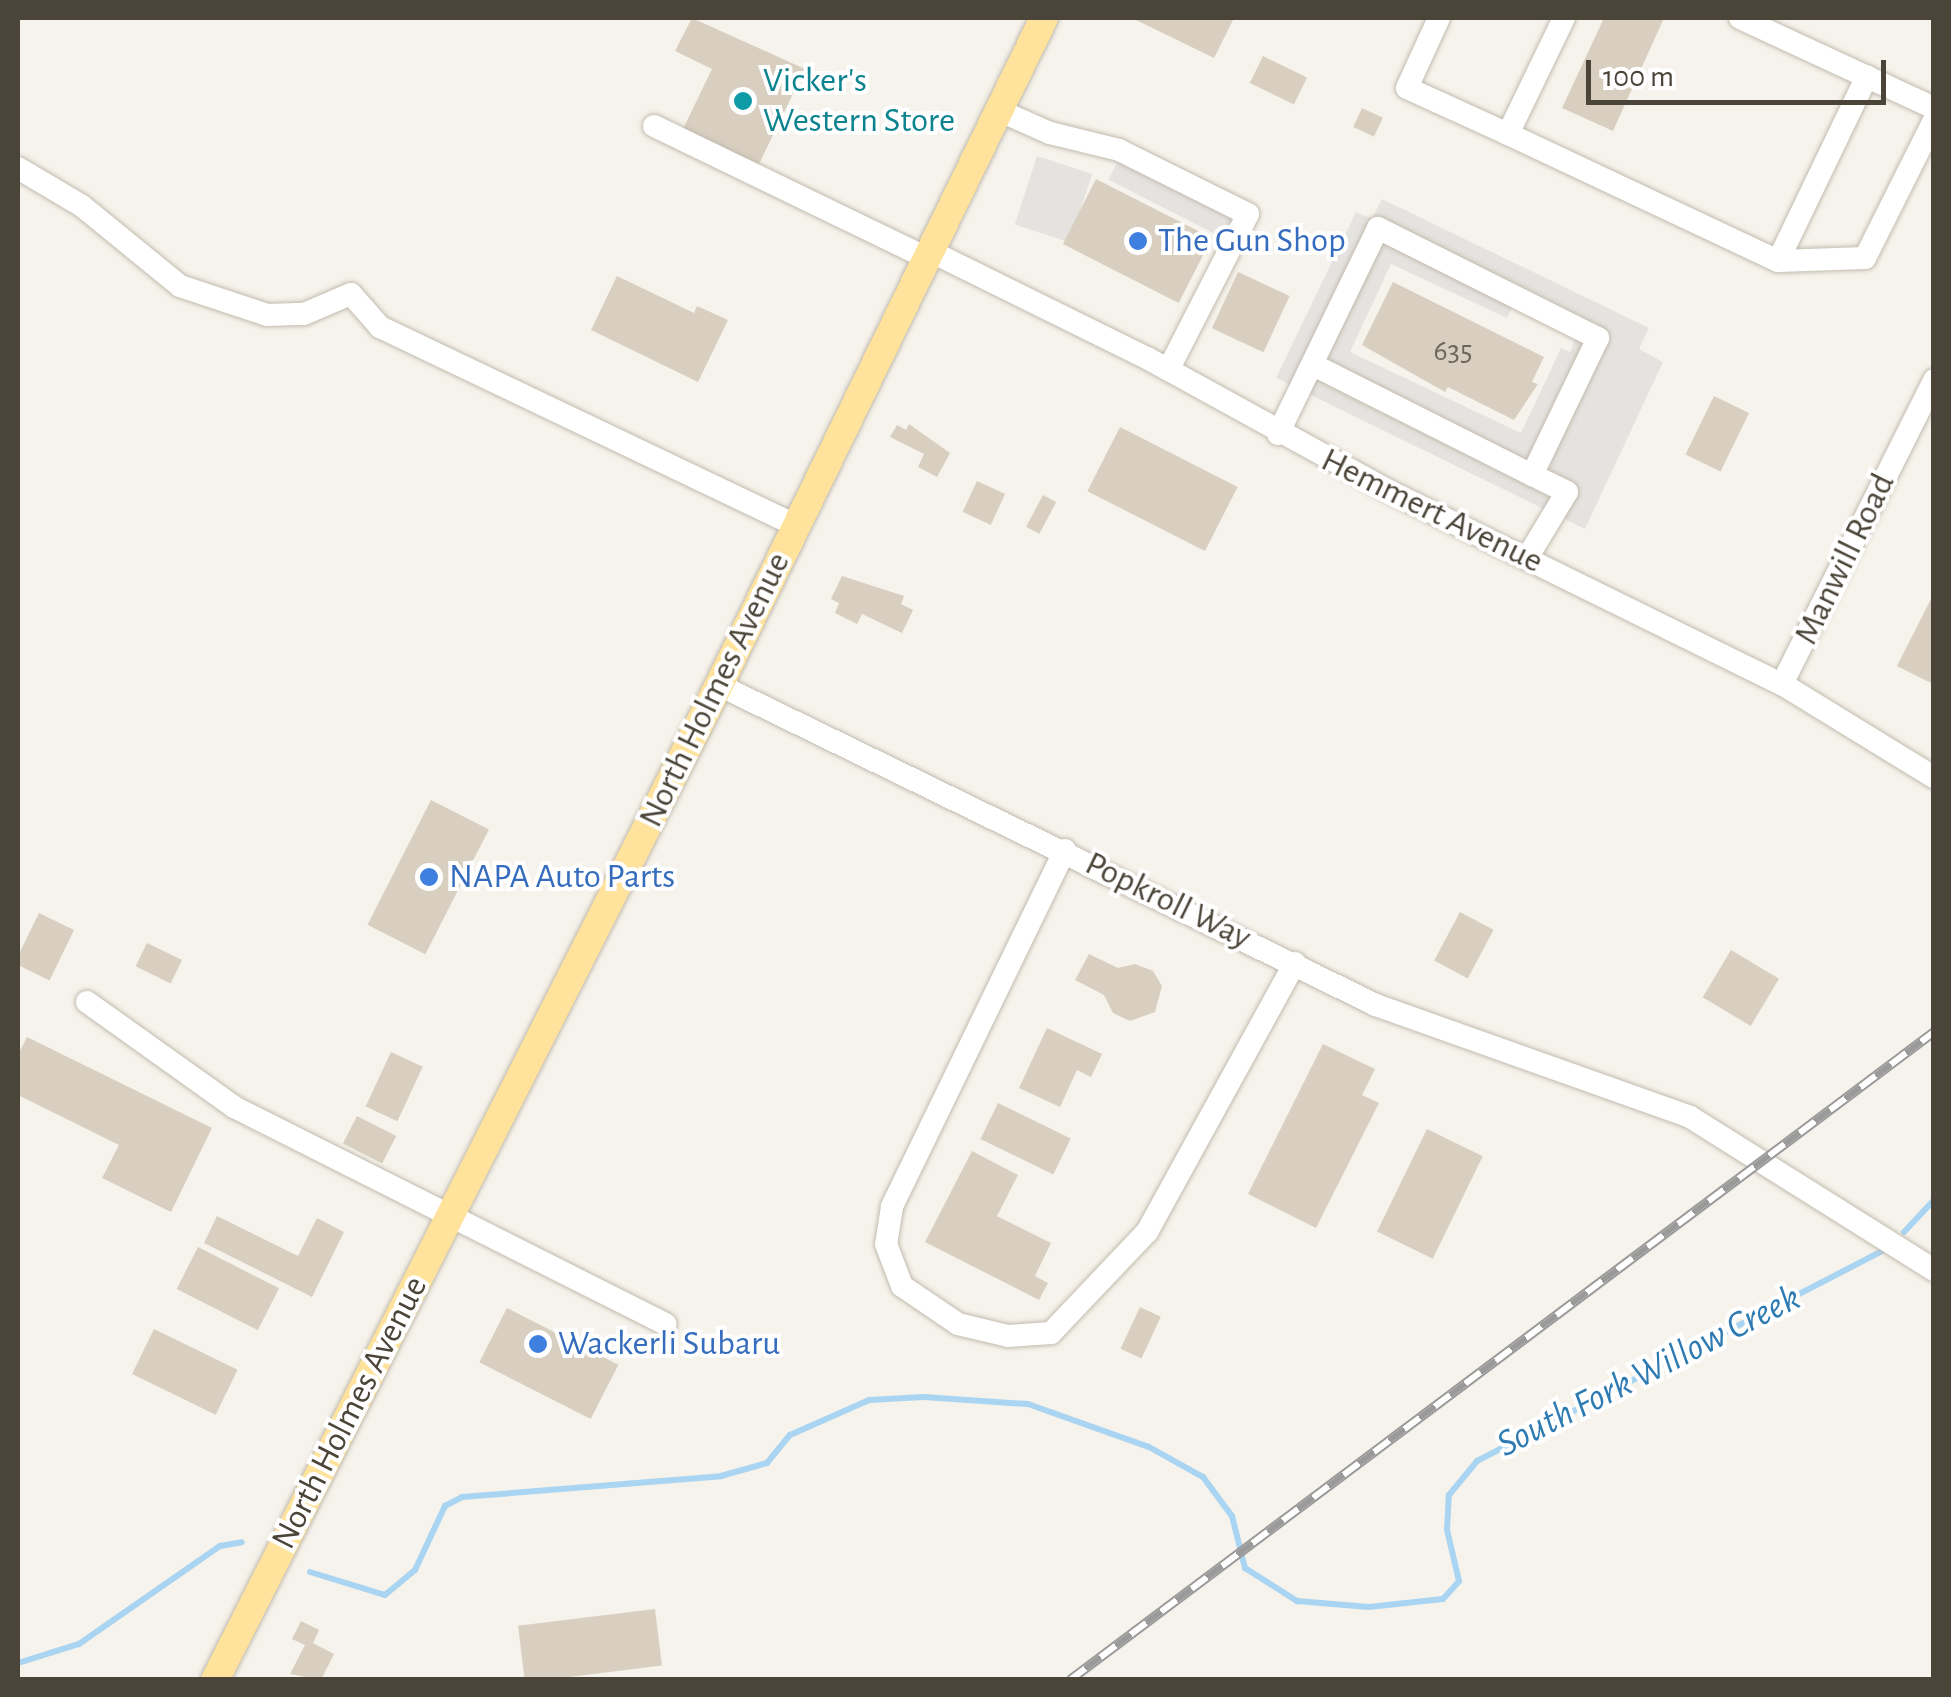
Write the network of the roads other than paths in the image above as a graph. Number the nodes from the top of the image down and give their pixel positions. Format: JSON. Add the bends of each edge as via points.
{"nodes":[{"id":1,"x":1044,"y":18,"type":"edge"},
{"id":2,"x":1440,"y":18,"type":"edge"},
{"id":3,"x":1564,"y":18,"type":"edge"},
{"id":4,"x":1740,"y":18,"type":"edge"},
{"id":5,"x":1867,"y":76,"type":"junction"},
{"id":6,"x":1934,"y":108,"type":"edge"},
{"id":7,"x":998,"y":110,"type":"junction"},
{"id":8,"x":1934,"y":120,"type":"edge"},
{"id":9,"x":654,"y":126,"type":"dead end"},
{"id":10,"x":1508,"y":134,"type":"junction"},
{"id":11,"x":18,"y":168,"type":"edge"},
{"id":12,"x":927,"y":254,"type":"junction"},
{"id":13,"x":1778,"y":260,"type":"junction"},
{"id":14,"x":1312,"y":365,"type":"junction"},
{"id":15,"x":1168,"y":370,"type":"junction"},
{"id":16,"x":1931,"y":393,"type":"edge"},
{"id":17,"x":1278,"y":434,"type":"junction"},
{"id":18,"x":1532,"y":475,"type":"junction"},
{"id":19,"x":796,"y":525,"type":"junction"},
{"id":20,"x":1527,"y":558,"type":"junction"},
{"id":21,"x":1782,"y":684,"type":"junction"},
{"id":22,"x":719,"y":685,"type":"junction"},
{"id":23,"x":1934,"y":777,"type":"edge"},
{"id":24,"x":1065,"y":850,"type":"junction"},
{"id":25,"x":1295,"y":963,"type":"junction"},
{"id":26,"x":87,"y":1002,"type":"dead end"},
{"id":27,"x":450,"y":1216,"type":"junction"},
{"id":28,"x":1934,"y":1270,"type":"edge"},
{"id":29,"x":666,"y":1324,"type":"dead end"},
{"id":30,"x":215,"y":1680,"type":"edge"}],
"edges":[{"from":1,"to":7,"type":"main road","name":"North Holmes Avenue"},
{"from":2,"to":10,"type":"street","via":[[1407,88]]},
{"from":3,"to":10,"type":"street"},
{"from":4,"to":5,"type":"street"},
{"from":5,"to":6,"type":"street"},
{"from":5,"to":13,"type":"street"},
{"from":7,"to":12,"type":"main road","name":"North Holmes Avenue"},
{"from":7,"to":15,"type":"street","via":[[1050,134],[1118,150],[1248,214]]},
{"from":8,"to":13,"type":"street","via":[[1866,258]]},
{"from":9,"to":12,"type":"street","name":"Hemmert Avenue"},
{"from":10,"to":13,"type":"street"},
{"from":11,"to":19,"type":"street","via":[[82,206],[180,286],[267,315],[304,314],[351,294],[380,328]]},
{"from":12,"to":15,"type":"street","name":"Hemmert Avenue"},
{"from":12,"to":19,"type":"main road","name":"North Holmes Avenue"},
{"from":14,"to":17,"type":"street"},
{"from":14,"to":18,"type":"street"},
{"from":14,"to":18,"type":"street","via":[[1378,228],[1429,253],[1598,338]]},
{"from":15,"to":17,"type":"street","name":"Hemmert Avenue"},
{"from":16,"to":21,"type":"street","name":"Manwill Road"},
{"from":17,"to":20,"type":"street","name":"Hemmert Avenue"},
{"from":18,"to":20,"type":"street","via":[[1567,492]]},
{"from":19,"to":22,"type":"main road","name":"North Holmes Avenue"},
{"from":20,"to":21,"type":"street","name":"Hemmert Avenue"},
{"from":21,"to":23,"type":"street","name":"Hemmert Avenue"},
{"from":22,"to":24,"type":"street","name":"Popkroll Way"},
{"from":22,"to":27,"type":"main road","name":"North Holmes Avenue"},
{"from":24,"to":25,"type":"street","name":"Popkroll Way"},
{"from":24,"to":25,"type":"street","via":[[892,1207],[886,1244],[902,1286],[958,1324],[1008,1336],[1050,1333],[1147,1232]]},
{"from":25,"to":28,"type":"street","name":"Popkroll Way","via":[[1376,1005],[1690,1117]]},
{"from":26,"to":27,"type":"street","via":[[234,1107]]},
{"from":27,"to":29,"type":"street"},
{"from":27,"to":30,"type":"main road","name":"North Holmes Avenue"}]}
